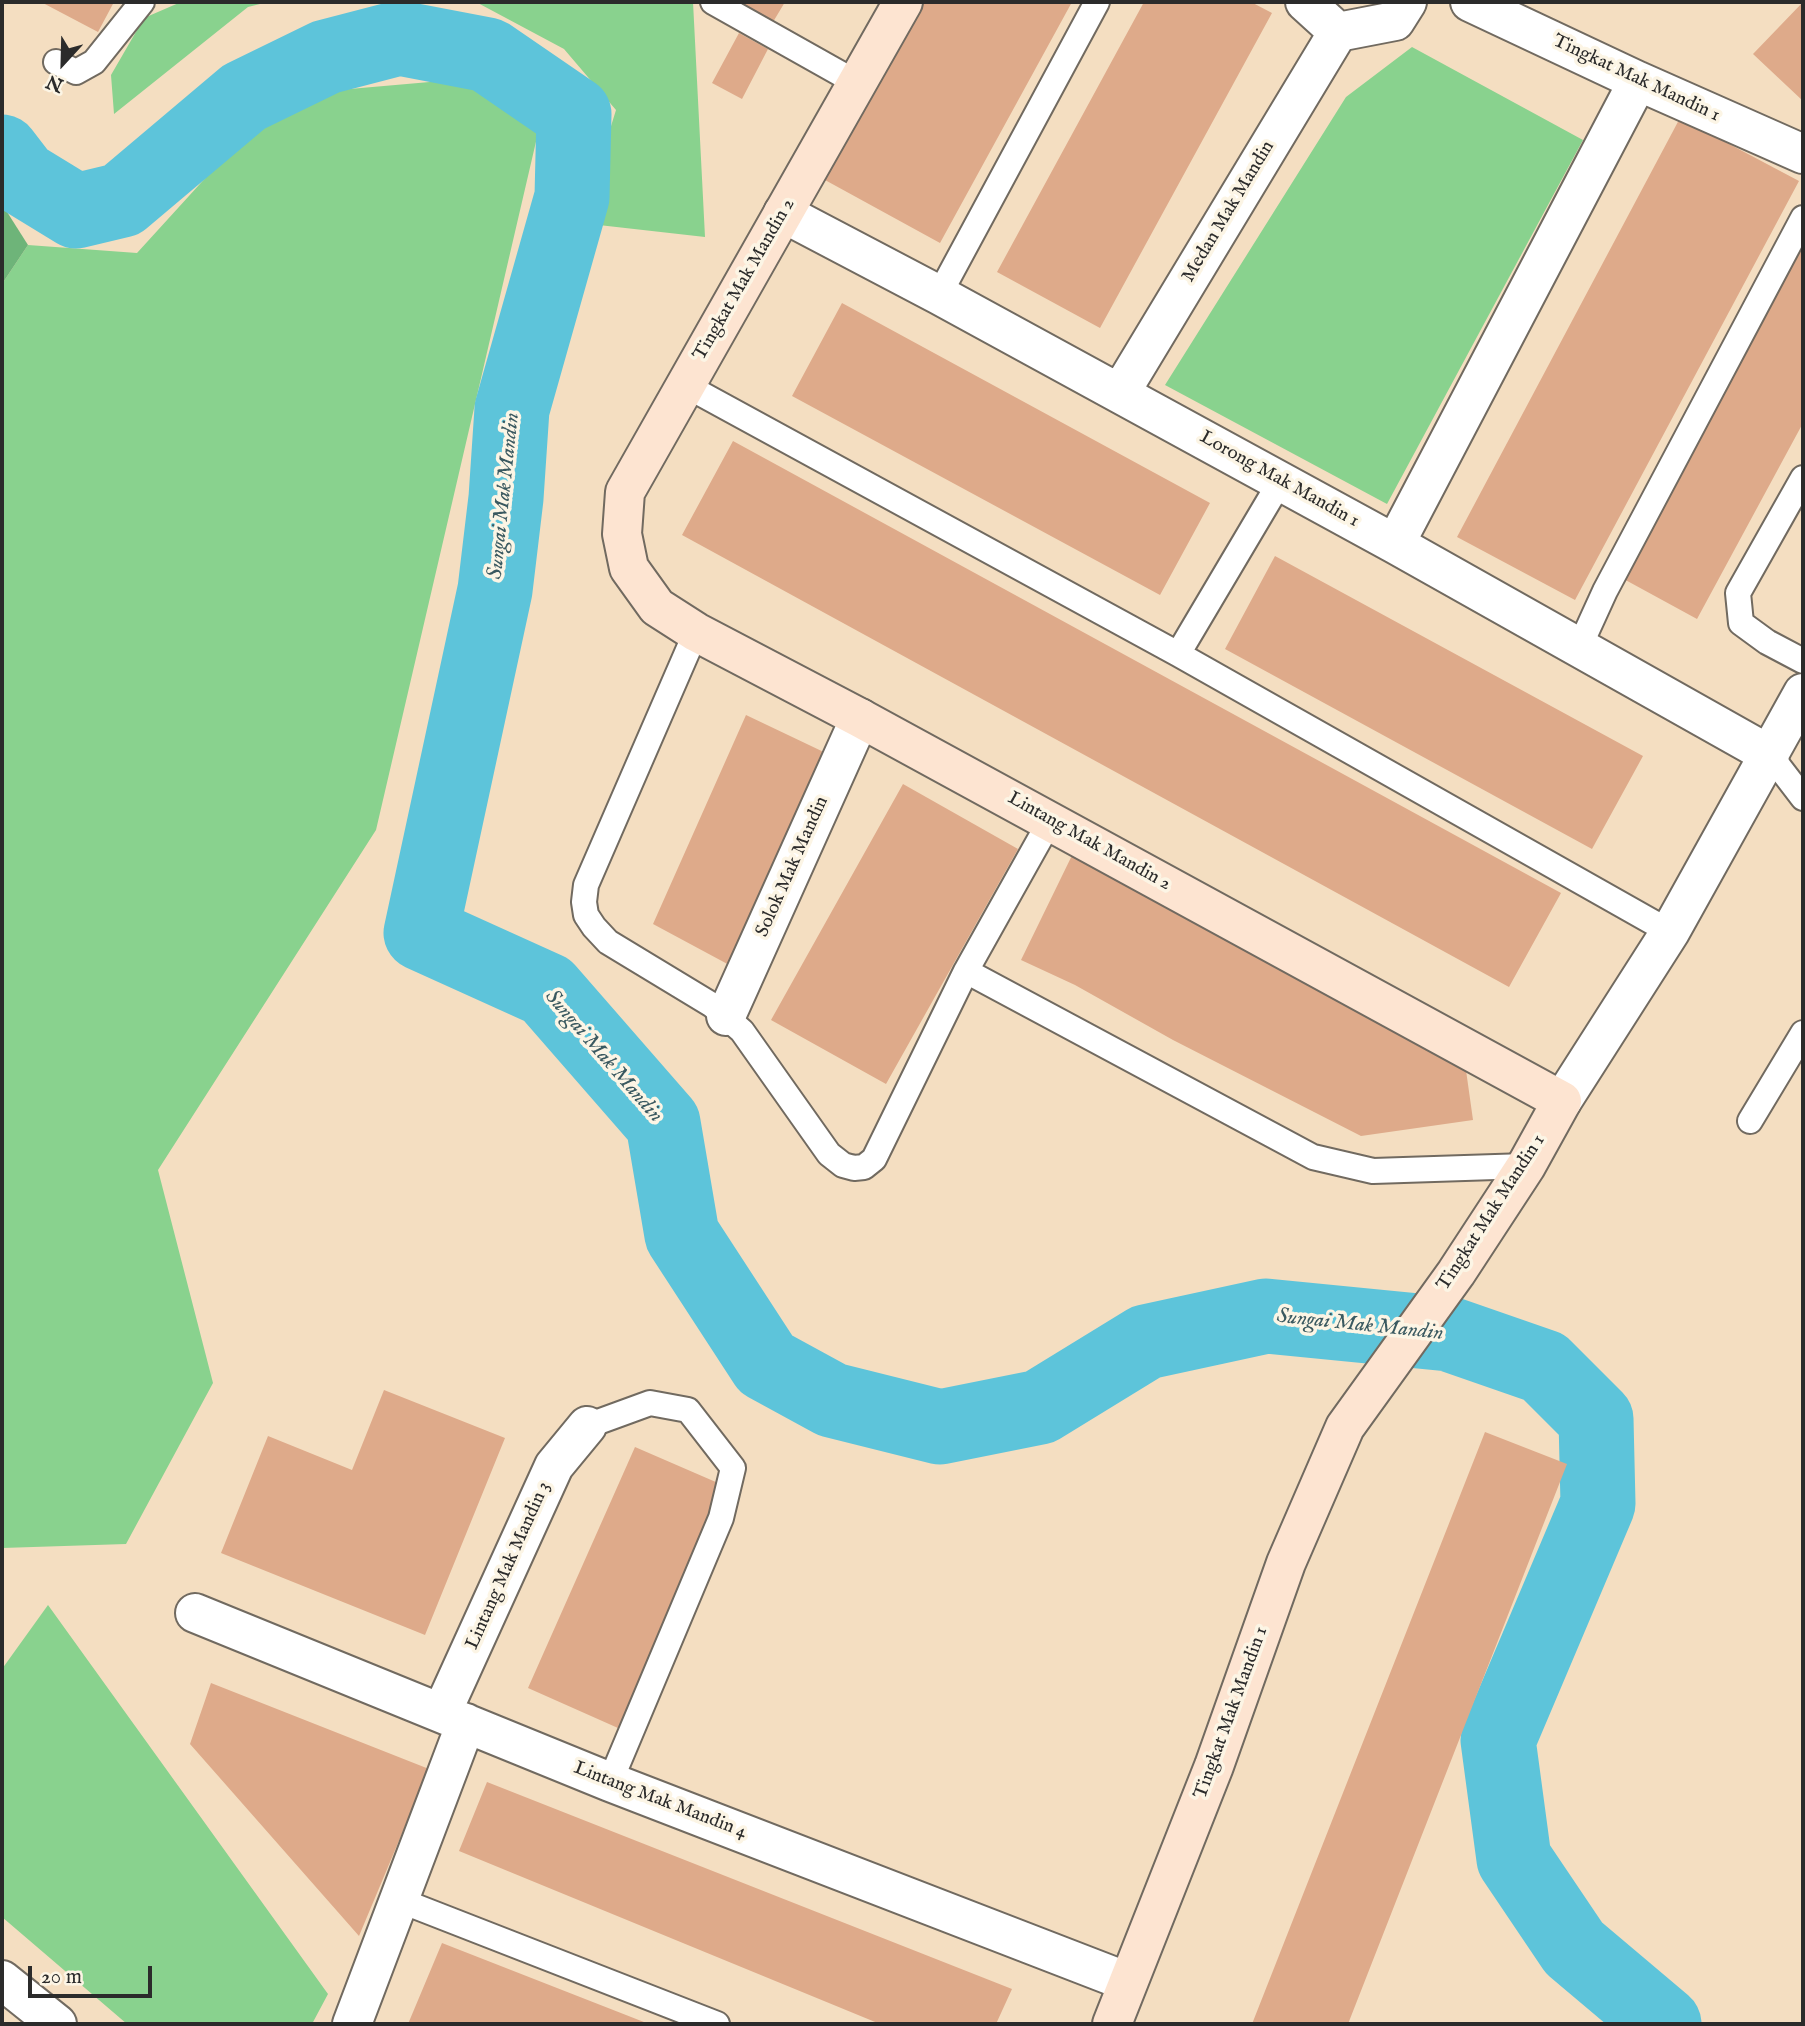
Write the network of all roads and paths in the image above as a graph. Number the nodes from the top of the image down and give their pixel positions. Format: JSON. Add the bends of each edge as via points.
{"nodes":[{"id":1,"x":142,"y":2,"type":"edge"},
{"id":2,"x":713,"y":2,"type":"edge"},
{"id":3,"x":903,"y":2,"type":"edge"},
{"id":4,"x":1097,"y":2,"type":"edge"},
{"id":5,"x":1305,"y":2,"type":"edge"},
{"id":6,"x":1407,"y":2,"type":"edge"},
{"id":7,"x":1470,"y":2,"type":"edge"},
{"id":8,"x":1338,"y":32,"type":"junction"},
{"id":9,"x":56,"y":62,"type":"dead end"},
{"id":10,"x":1638,"y":81,"type":"junction"},
{"id":11,"x":857,"y":83,"type":"junction"},
{"id":12,"x":1803,"y":154,"type":"edge"},
{"id":13,"x":783,"y":213,"type":"junction"},
{"id":14,"x":1803,"y":218,"type":"edge"},
{"id":15,"x":939,"y":295,"type":"junction"},
{"id":16,"x":685,"y":385,"type":"junction"},
{"id":17,"x":1119,"y":393,"type":"junction"},
{"id":18,"x":1803,"y":478,"type":"edge"},
{"id":19,"x":1280,"y":482,"type":"junction"},
{"id":20,"x":1395,"y":544,"type":"junction"},
{"id":21,"x":629,"y":568,"type":"joint"},
{"id":22,"x":696,"y":632,"type":"junction"},
{"id":23,"x":1579,"y":648,"type":"junction"},
{"id":24,"x":1178,"y":654,"type":"junction"},
{"id":25,"x":1803,"y":661,"type":"edge"},
{"id":26,"x":1803,"y":692,"type":"edge"},
{"id":27,"x":860,"y":718,"type":"junction"},
{"id":28,"x":1770,"y":755,"type":"junction"},
{"id":29,"x":1803,"y":798,"type":"edge"},
{"id":30,"x":1050,"y":821,"type":"junction"},
{"id":31,"x":1670,"y":932,"type":"junction"},
{"id":32,"x":966,"y":971,"type":"junction"},
{"id":33,"x":726,"y":1016,"type":"junction"},
{"id":34,"x":1803,"y":1033,"type":"edge"},
{"id":35,"x":1562,"y":1101,"type":"junction"},
{"id":36,"x":1750,"y":1121,"type":"dead end"},
{"id":37,"x":1526,"y":1166,"type":"junction"},
{"id":38,"x":587,"y":1426,"type":"joint"},
{"id":39,"x":195,"y":1613,"type":"dead end"},
{"id":40,"x":454,"y":1718,"type":"junction"},
{"id":41,"x":610,"y":1782,"type":"junction"},
{"id":42,"x":399,"y":1900,"type":"junction"},
{"id":43,"x":2,"y":1980,"type":"edge"},
{"id":44,"x":1128,"y":1982,"type":"junction"},
{"id":45,"x":57,"y":2024,"type":"edge"},
{"id":46,"x":352,"y":2024,"type":"edge"},
{"id":47,"x":718,"y":2024,"type":"edge"},
{"id":48,"x":1112,"y":2024,"type":"edge"}],
"edges":[{"from":1,"to":9,"type":"lane","via":[[94,62],[76,72]]},
{"from":2,"to":11,"type":"lane"},
{"from":3,"to":11,"type":"street","name":"Tingkat Mak Mandin 2"},
{"from":4,"to":15,"type":"lane"},
{"from":5,"to":8,"type":"street"},
{"from":6,"to":8,"type":"street","via":[[1395,21]]},
{"from":7,"to":10,"type":"street","name":"Tingkat Mak Mandin 1"},
{"from":8,"to":17,"type":"street","name":"Medan Mak Mandin"},
{"from":10,"to":12,"type":"street","name":"Tingkat Mak Mandin 1"},
{"from":10,"to":20,"type":"street"},
{"from":11,"to":13,"type":"street","name":"Tingkat Mak Mandin 2"},
{"from":13,"to":15,"type":"street","name":"Lorong Mak Mandin 1"},
{"from":13,"to":16,"type":"street","name":"Tingkat Mak Mandin 2"},
{"from":14,"to":23,"type":"lane","via":[[1605,590]]},
{"from":15,"to":17,"type":"street","name":"Lorong Mak Mandin 1"},
{"from":16,"to":21,"type":"street","name":"Tingkat Mak Mandin 2","via":[[625,492],[622,534]]},
{"from":16,"to":24,"type":"lane"},
{"from":17,"to":19,"type":"street","name":"Lorong Mak Mandin 1"},
{"from":18,"to":25,"type":"lane","via":[[1738,593],[1741,623]]},
{"from":19,"to":20,"type":"street","name":"Lorong Mak Mandin 1"},
{"from":19,"to":24,"type":"lane"},
{"from":20,"to":23,"type":"street","name":"Lorong Mak Mandin 1"},
{"from":21,"to":22,"type":"street","name":"Lintang Mak Mandin 2","via":[[657,607]]},
{"from":22,"to":27,"type":"street","name":"Lintang Mak Mandin 2"},
{"from":22,"to":33,"type":"lane","via":[[589,877],[584,902],[586,915],[608,942]]},
{"from":23,"to":28,"type":"street","name":"Lorong Mak Mandin 1"},
{"from":24,"to":31,"type":"lane"},
{"from":26,"to":28,"type":"street","name":"Tingkat Mak Mandin 1"},
{"from":27,"to":30,"type":"street","name":"Lintang Mak Mandin 2"},
{"from":27,"to":33,"type":"street","name":"Solok Mak Mandin"},
{"from":28,"to":29,"type":"lane"},
{"from":28,"to":31,"type":"street","name":"Tingkat Mak Mandin 1"},
{"from":30,"to":32,"type":"lane"},
{"from":30,"to":35,"type":"street","name":"Lintang Mak Mandin 2"},
{"from":31,"to":35,"type":"street","name":"Tingkat Mak Mandin 1"},
{"from":32,"to":33,"type":"lane","via":[[874,1159],[864,1167],[843,1165],[830,1154]]},
{"from":32,"to":37,"type":"lane","via":[[1313,1157],[1373,1171]]},
{"from":34,"to":36,"type":"lane"},
{"from":35,"to":37,"type":"street","name":"Tingkat Mak Mandin 1"},
{"from":37,"to":44,"type":"street","name":"Tingkat Mak Mandin 1","via":[[1345,1427],[1286,1563],[1214,1766]]},
{"from":38,"to":40,"type":"street","name":"Lintang Mak Mandin 3","via":[[555,1466]]},
{"from":38,"to":41,"type":"lane","via":[[650,1403],[688,1410],[733,1468],[721,1518]]},
{"from":39,"to":40,"type":"street","name":"Lintang Mak Mandin 4"},
{"from":40,"to":41,"type":"street","name":"Lintang Mak Mandin 4"},
{"from":40,"to":42,"type":"street","name":"Lintang Mak Mandin 3"},
{"from":41,"to":44,"type":"street","name":"Lintang Mak Mandin 4"},
{"from":42,"to":46,"type":"street","name":"Lintang Mak Mandin 3"},
{"from":42,"to":47,"type":"lane"},
{"from":43,"to":45,"type":"street"},
{"from":44,"to":48,"type":"street","name":"Tingkat Mak Mandin 1"}]}
